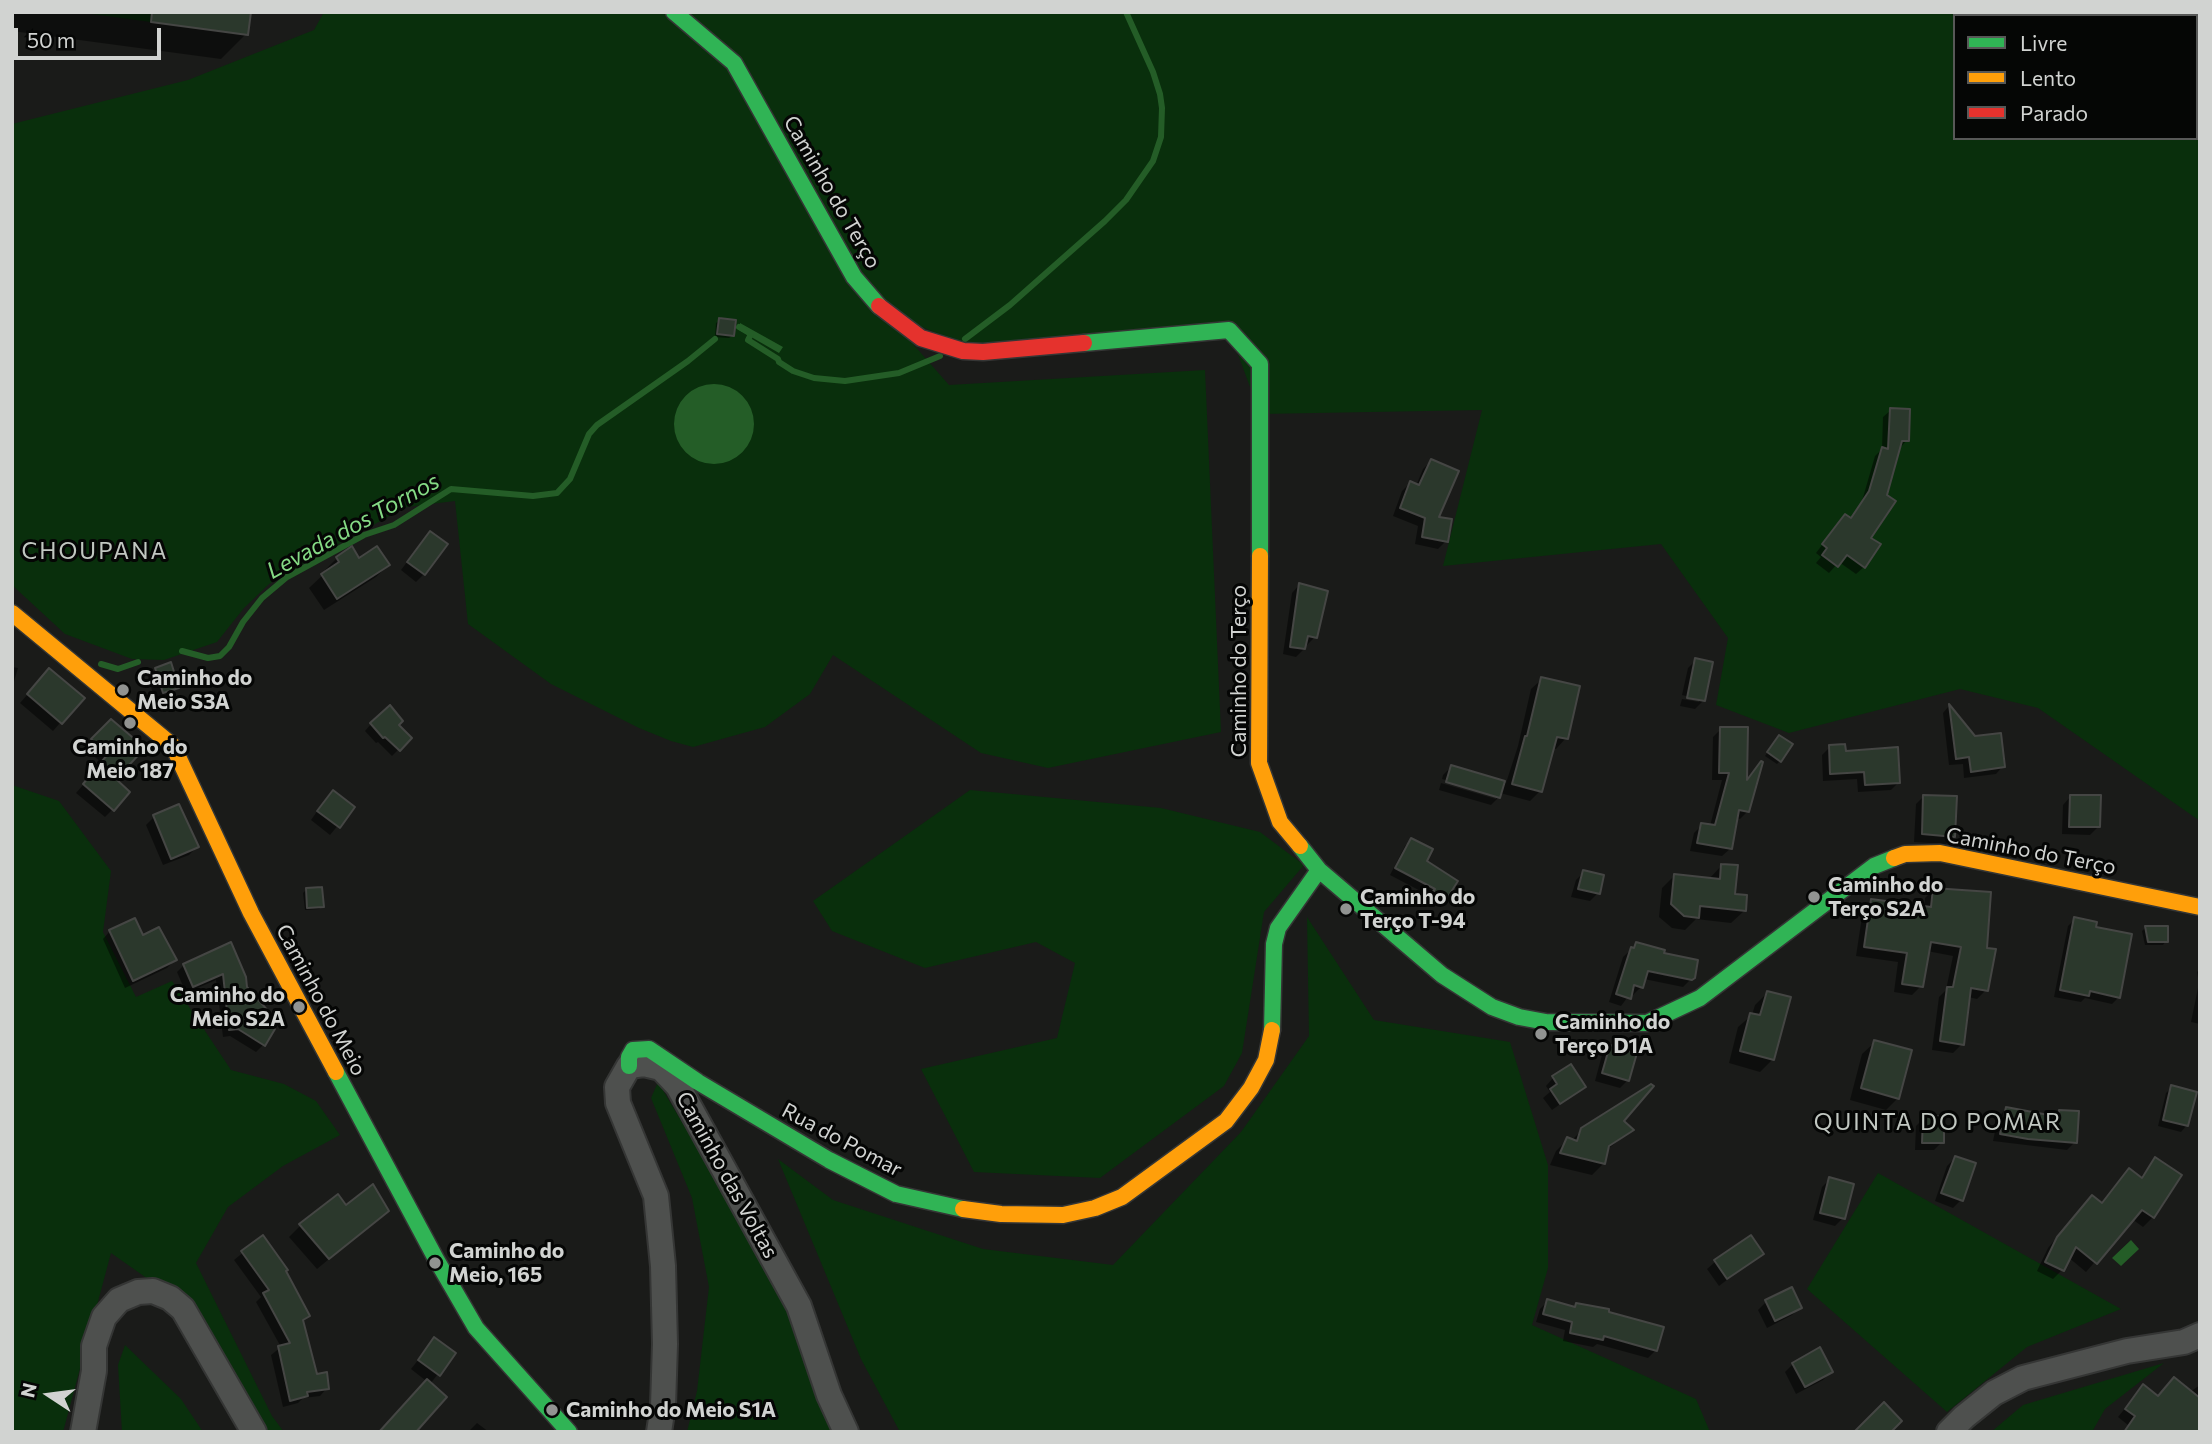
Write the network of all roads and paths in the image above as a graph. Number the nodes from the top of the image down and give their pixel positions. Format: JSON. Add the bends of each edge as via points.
{"nodes":[{"id":1,"x":674,"y":12,"type":"edge"},
{"id":2,"x":12,"y":613,"type":"edge"},
{"id":3,"x":1320,"y":870,"type":"junction"},
{"id":4,"x":2200,"y":907,"type":"edge"},
{"id":5,"x":629,"y":1066,"type":"junction"},
{"id":6,"x":2200,"y":1335,"type":"edge"},
{"id":7,"x":83,"y":1432,"type":"edge"},
{"id":8,"x":254,"y":1432,"type":"edge"},
{"id":9,"x":569,"y":1432,"type":"edge"},
{"id":10,"x":659,"y":1432,"type":"edge"},
{"id":11,"x":846,"y":1432,"type":"edge"},
{"id":12,"x":1949,"y":1432,"type":"edge"}],
"edges":[{"from":1,"to":3,"type":"street","name":"Caminho do Terço","via":[[734,63],[854,277],[881,308],[920,338],[983,352],[1229,330],[1260,364],[1259,763],[1280,822]]},
{"from":2,"to":9,"type":"street","name":"Caminho do Meio","via":[[173,746],[251,914],[436,1259],[476,1328]]},
{"from":3,"to":4,"type":"street","name":"Caminho do Terço","via":[[1442,975],[1492,1007],[1519,1017],[1581,1024],[1647,1023],[1700,998],[1874,866],[1905,854],[1940,853]]},
{"from":3,"to":5,"type":"street","name":"Rua do Pomar","via":[[1278,928],[1272,1030],[1266,1060],[1251,1088],[1226,1121],[1122,1197],[1095,1208],[1063,1215],[1001,1214],[896,1194],[829,1160],[649,1049],[633,1050]]},
{"from":5,"to":10,"type":"street","via":[[617,1087],[618,1102],[656,1196],[663,1266],[664,1381]]},
{"from":5,"to":11,"type":"street","name":"Caminho das Voltas","via":[[662,1068],[678,1086],[799,1306]]},
{"from":6,"to":12,"type":"street","via":[[2023,1378],[1994,1393]]},
{"from":7,"to":8,"type":"street","via":[[94,1346],[104,1317],[119,1300],[153,1291],[183,1309]]}]}
